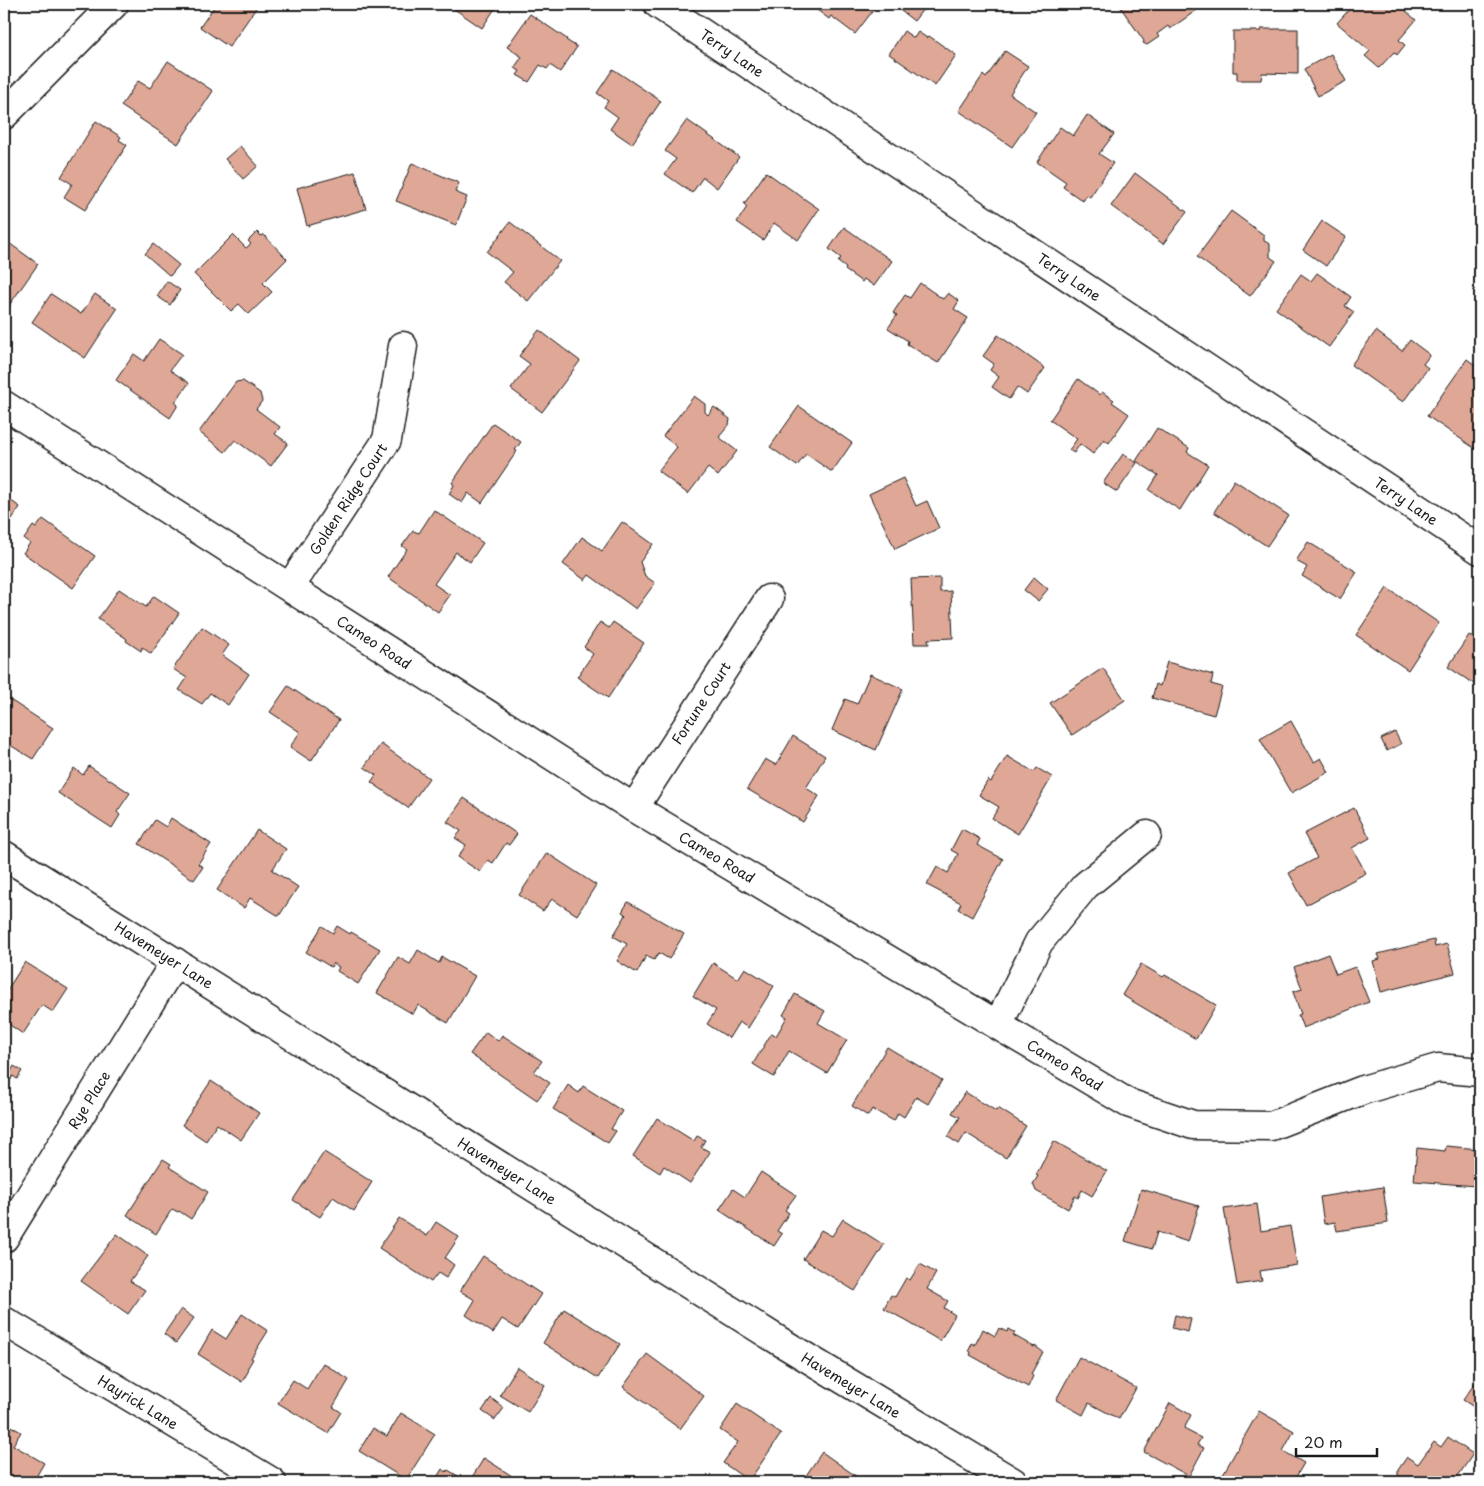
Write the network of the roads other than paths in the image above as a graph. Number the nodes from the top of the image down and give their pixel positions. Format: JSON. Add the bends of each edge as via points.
{"nodes":[{"id":1,"x":114,"y":4,"type":"edge"},
{"id":2,"x":658,"y":4,"type":"edge"},
{"id":3,"x":4,"y":115,"type":"edge"},
{"id":4,"x":402,"y":346,"type":"dead end"},
{"id":5,"x":4,"y":405,"type":"edge"},
{"id":6,"x":1480,"y":550,"type":"edge"},
{"id":7,"x":290,"y":587,"type":"junction"},
{"id":8,"x":768,"y":599,"type":"dead end"},
{"id":9,"x":634,"y":808,"type":"junction"},
{"id":10,"x":1147,"y":835,"type":"dead end"},
{"id":11,"x":4,"y":855,"type":"edge"},
{"id":12,"x":175,"y":962,"type":"junction"},
{"id":13,"x":998,"y":1025,"type":"junction"},
{"id":14,"x":1480,"y":1072,"type":"edge"},
{"id":15,"x":4,"y":1238,"type":"edge"},
{"id":16,"x":4,"y":1321,"type":"edge"},
{"id":17,"x":272,"y":1482,"type":"edge"},
{"id":18,"x":1013,"y":1482,"type":"edge"}],
"edges":[{"from":1,"to":3,"type":"street"},
{"from":2,"to":6,"type":"street","name":"Terry Lane"},
{"from":4,"to":7,"type":"street","name":"Golden Ridge Court","via":[[387,440]]},
{"from":5,"to":7,"type":"street","name":"Cameo Road"},
{"from":7,"to":9,"type":"street","name":"Cameo Road"},
{"from":8,"to":9,"type":"street","name":"Fortune Court"},
{"from":9,"to":13,"type":"street","name":"Cameo Road"},
{"from":10,"to":13,"type":"street","via":[[1085,886],[1039,942]]},
{"from":11,"to":12,"type":"street","name":"Havemeyer Lane"},
{"from":12,"to":15,"type":"street","name":"Rye Place"},
{"from":12,"to":18,"type":"street","name":"Havemeyer Lane","via":[[781,1342]]},
{"from":13,"to":14,"type":"street","name":"Cameo Road","via":[[1128,1103],[1193,1126],[1271,1126],[1363,1090],[1438,1068]]},
{"from":16,"to":17,"type":"street","name":"Hayrick Lane"}]}
